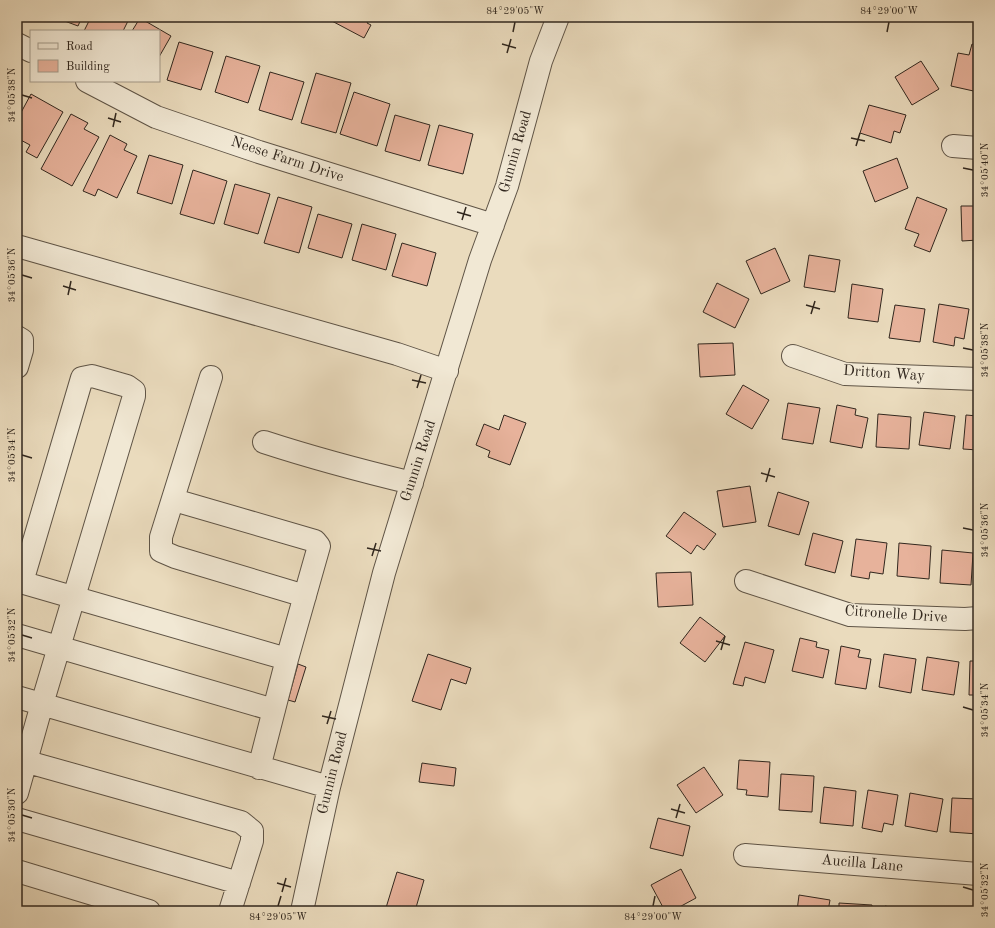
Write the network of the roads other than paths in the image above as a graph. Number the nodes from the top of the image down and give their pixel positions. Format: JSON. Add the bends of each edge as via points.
{"nodes":[{"id":1,"x":558,"y":17,"type":"edge"},
{"id":2,"x":17,"y":44,"type":"edge"},
{"id":3,"x":30,"y":50,"type":"edge"},
{"id":4,"x":90,"y":82,"type":"edge"},
{"id":5,"x":953,"y":146,"type":"dead end"},
{"id":6,"x":978,"y":148,"type":"edge"},
{"id":7,"x":493,"y":225,"type":"junction"},
{"id":8,"x":17,"y":246,"type":"edge"},
{"id":9,"x":17,"y":337,"type":"edge"},
{"id":10,"x":793,"y":356,"type":"dead end"},
{"id":11,"x":17,"y":367,"type":"edge"},
{"id":12,"x":447,"y":371,"type":"junction"},
{"id":13,"x":211,"y":377,"type":"dead end"},
{"id":14,"x":978,"y":379,"type":"edge"},
{"id":15,"x":264,"y":442,"type":"dead end"},
{"id":16,"x":412,"y":483,"type":"junction"},
{"id":17,"x":174,"y":500,"type":"junction"},
{"id":18,"x":746,"y":580,"type":"dead end"},
{"id":19,"x":19,"y":581,"type":"edge"},
{"id":20,"x":305,"y":596,"type":"junction"},
{"id":21,"x":75,"y":597,"type":"junction"},
{"id":22,"x":978,"y":618,"type":"edge"},
{"id":23,"x":17,"y":635,"type":"edge"},
{"id":24,"x":59,"y":647,"type":"junction"},
{"id":25,"x":287,"y":659,"type":"junction"},
{"id":26,"x":17,"y":697,"type":"edge"},
{"id":27,"x":42,"y":704,"type":"junction"},
{"id":28,"x":274,"y":710,"type":"junction"},
{"id":29,"x":22,"y":760,"type":"edge"},
{"id":30,"x":259,"y":768,"type":"junction"},
{"id":31,"x":329,"y":787,"type":"junction"},
{"id":32,"x":17,"y":793,"type":"edge"},
{"id":33,"x":17,"y":819,"type":"edge"},
{"id":34,"x":745,"y":855,"type":"dead end"},
{"id":35,"x":17,"y":871,"type":"edge"},
{"id":36,"x":978,"y":874,"type":"edge"},
{"id":37,"x":239,"y":883,"type":"junction"},
{"id":38,"x":149,"y":911,"type":"edge"},
{"id":39,"x":230,"y":911,"type":"edge"},
{"id":40,"x":302,"y":911,"type":"edge"}],
"edges":[{"from":1,"to":7,"type":"street","name":"Gunnin Road","via":[[541,61],[507,186]]},
{"from":2,"to":3,"type":"street"},
{"from":4,"to":7,"type":"street","name":"Neese Farm Drive","via":[[156,117]]},
{"from":5,"to":6,"type":"street"},
{"from":7,"to":12,"type":"street","name":"Gunnin Road"},
{"from":8,"to":12,"type":"street","via":[[397,354]]},
{"from":9,"to":11,"type":"street","via":[[22,340],[22,350]]},
{"from":10,"to":14,"type":"street","name":"Dritton Way","via":[[845,374]]},
{"from":12,"to":16,"type":"street","name":"Gunnin Road"},
{"from":13,"to":17,"type":"street"},
{"from":15,"to":16,"type":"street","via":[[363,472]]},
{"from":16,"to":31,"type":"street","name":"Gunnin Road","via":[[384,573]]},
{"from":17,"to":20,"type":"street","via":[[161,537],[161,551]]},
{"from":17,"to":20,"type":"street","via":[[315,541],[319,546]]},
{"from":18,"to":22,"type":"street","name":"Citronelle Drive","via":[[850,614]]},
{"from":19,"to":21,"type":"street"},
{"from":19,"to":21,"type":"street","via":[[82,378],[92,376],[126,386],[134,390],[134,396]]},
{"from":20,"to":25,"type":"street"},
{"from":21,"to":24,"type":"street"},
{"from":21,"to":25,"type":"street"},
{"from":23,"to":24,"type":"street"},
{"from":24,"to":27,"type":"street"},
{"from":24,"to":28,"type":"street"},
{"from":25,"to":28,"type":"street"},
{"from":26,"to":27,"type":"street"},
{"from":27,"to":29,"type":"street"},
{"from":27,"to":30,"type":"street"},
{"from":28,"to":30,"type":"street"},
{"from":29,"to":32,"type":"street"},
{"from":29,"to":37,"type":"street","via":[[241,822],[252,831],[252,841]]},
{"from":30,"to":31,"type":"street"},
{"from":31,"to":40,"type":"street","name":"Gunnin Road"},
{"from":33,"to":37,"type":"street"},
{"from":34,"to":36,"type":"street","name":"Aucilla Lane"},
{"from":35,"to":38,"type":"street"},
{"from":37,"to":39,"type":"street"}]}
